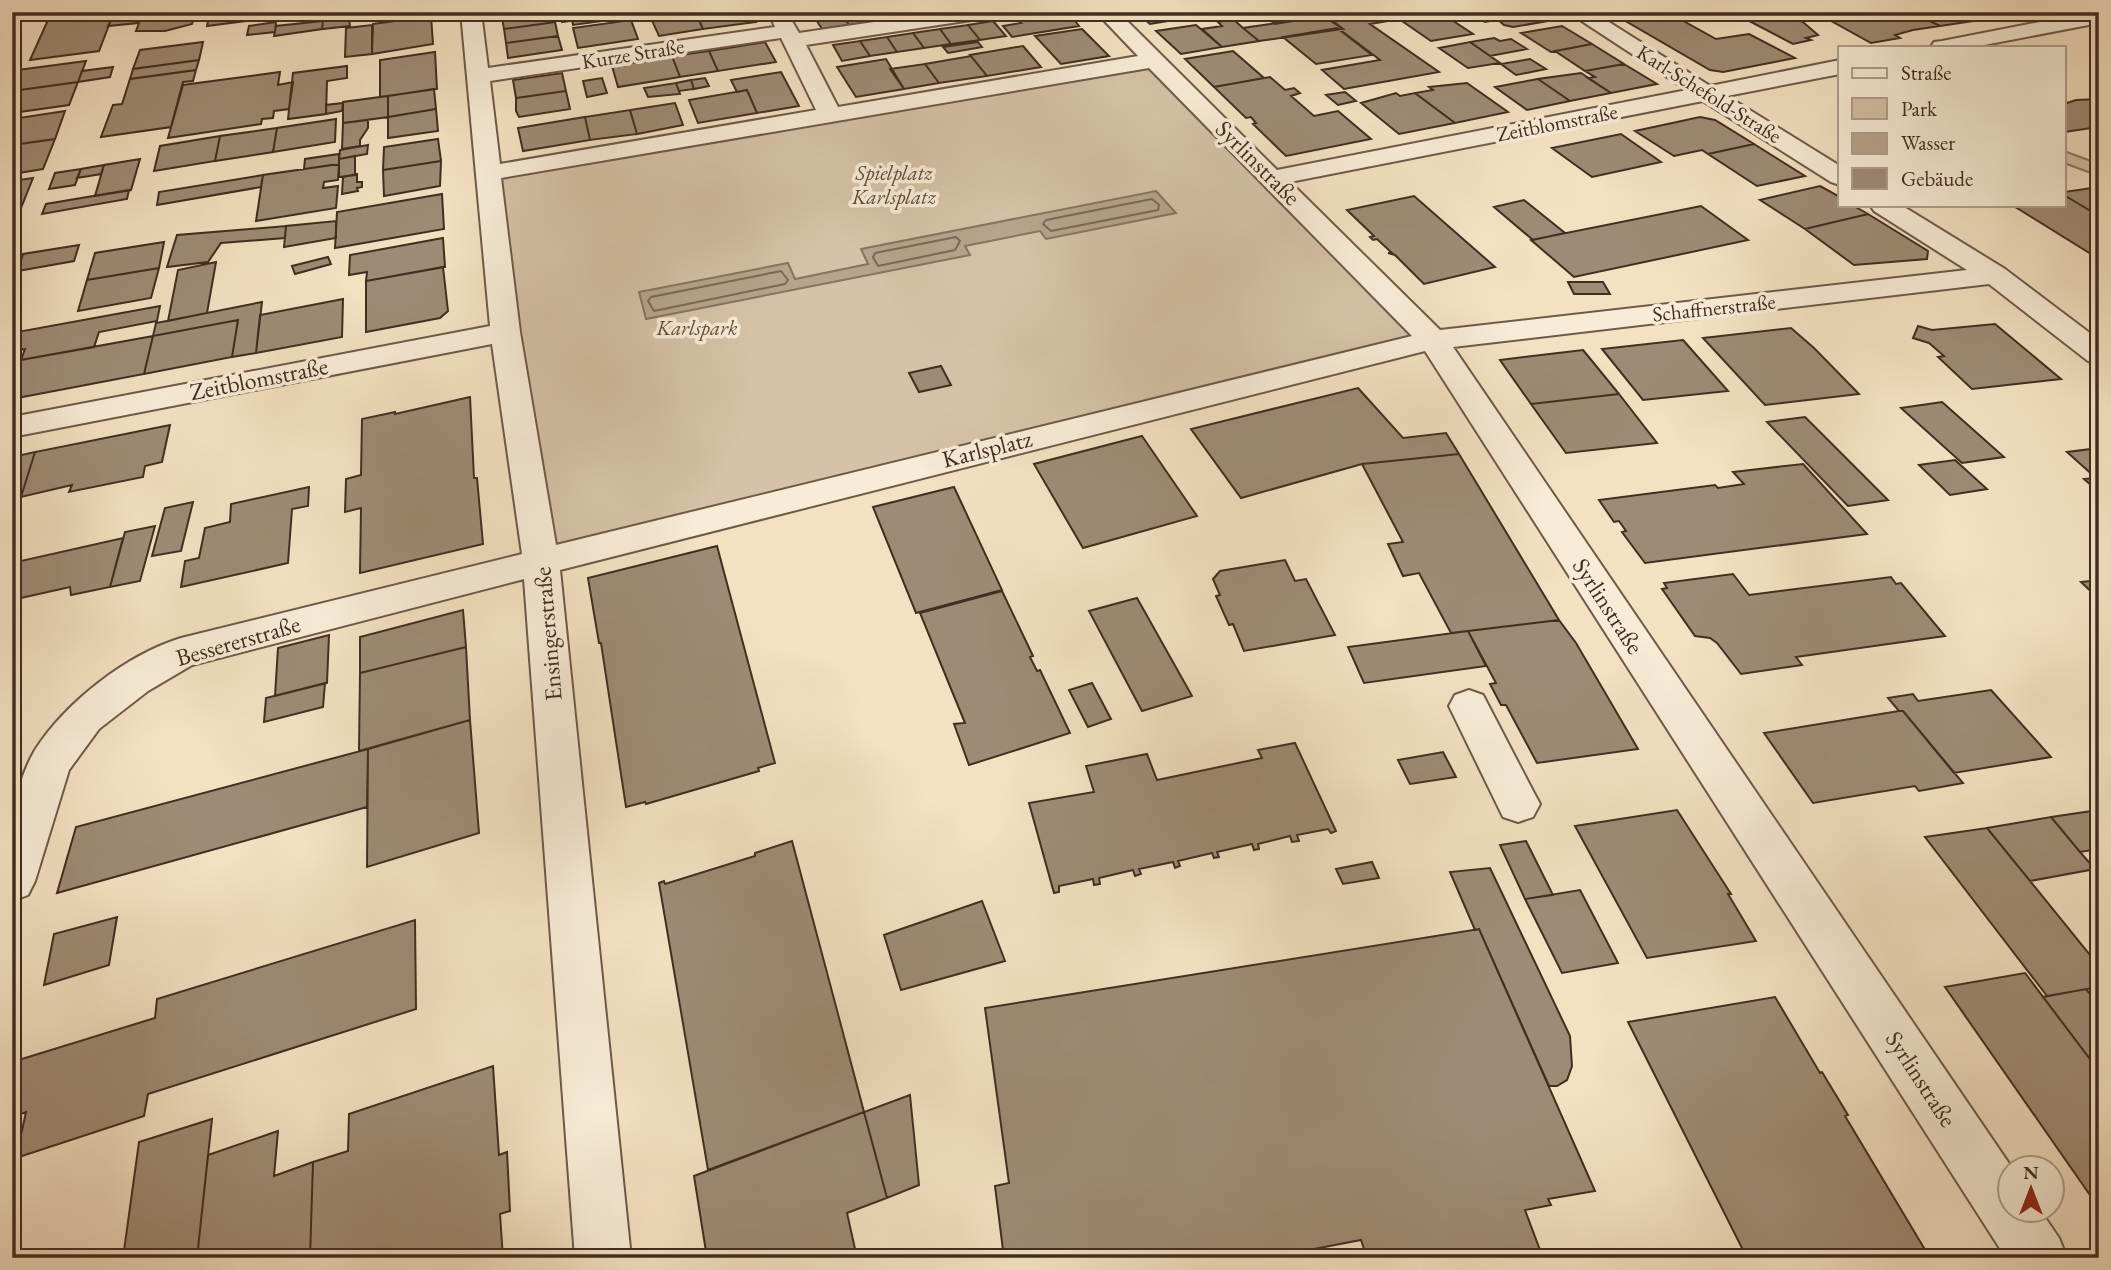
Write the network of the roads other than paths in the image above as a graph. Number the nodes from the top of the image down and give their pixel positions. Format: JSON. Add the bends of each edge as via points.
{"nodes":[{"id":1,"x":471,"y":12,"type":"edge"},
{"id":2,"x":985,"y":12,"type":"edge"},
{"id":3,"x":1105,"y":12,"type":"edge"},
{"id":4,"x":1578,"y":12,"type":"edge"},
{"id":5,"x":2068,"y":16,"type":"edge"},
{"id":6,"x":2099,"y":17,"type":"edge"},
{"id":7,"x":786,"y":28,"type":"edge"},
{"id":8,"x":2099,"y":30,"type":"edge"},
{"id":9,"x":1946,"y":46,"type":"edge"},
{"id":10,"x":1155,"y":60,"type":"junction"},
{"id":11,"x":1838,"y":67,"type":"edge"},
{"id":12,"x":478,"y":76,"type":"junction"},
{"id":13,"x":1708,"y":93,"type":"junction"},
{"id":14,"x":831,"y":116,"type":"junction"},
{"id":15,"x":489,"y":173,"type":"junction"},
{"id":16,"x":1838,"y":176,"type":"edge"},
{"id":17,"x":1273,"y":178,"type":"junction"},
{"id":18,"x":1886,"y":206,"type":"edge"},
{"id":19,"x":1995,"y":275,"type":"junction"},
{"id":20,"x":505,"y":332,"type":"junction"},
{"id":21,"x":1433,"y":340,"type":"junction"},
{"id":22,"x":2099,"y":355,"type":"edge"},
{"id":23,"x":12,"y":427,"type":"edge"},
{"id":24,"x":541,"y":562,"type":"junction"},
{"id":25,"x":1469,"y":706,"type":"dead end"},
{"id":26,"x":1518,"y":804,"type":"dead end"},
{"id":27,"x":12,"y":881,"type":"edge"},
{"id":28,"x":603,"y":1258,"type":"edge"},
{"id":29,"x":2039,"y":1258,"type":"edge"}],
"edges":[{"from":1,"to":12,"type":"street","name":"Ensingerstraße"},
{"from":2,"to":7,"type":"street","name":"Kurze Straße"},
{"from":3,"to":10,"type":"street","name":"Syrlinstraße"},
{"from":4,"to":13,"type":"street","name":"Karl-Schefold-Straße"},
{"from":5,"to":6,"type":"street"},
{"from":5,"to":8,"type":"street"},
{"from":5,"to":9,"type":"street"},
{"from":7,"to":12,"type":"street","name":"Kurze Straße"},
{"from":7,"to":14,"type":"street"},
{"from":10,"to":14,"type":"street"},
{"from":10,"to":17,"type":"street","name":"Syrlinstraße"},
{"from":11,"to":13,"type":"street","name":"Zeitblomstraße"},
{"from":12,"to":15,"type":"street","name":"Ensingerstraße"},
{"from":13,"to":16,"type":"street","name":"Karl-Schefold-Straße"},
{"from":13,"to":17,"type":"street","name":"Zeitblomstraße"},
{"from":14,"to":15,"type":"street"},
{"from":15,"to":20,"type":"street","name":"Ensingerstraße"},
{"from":17,"to":21,"type":"street","name":"Syrlinstraße"},
{"from":18,"to":19,"type":"street"},
{"from":19,"to":21,"type":"street","name":"Schaffnerstraße"},
{"from":19,"to":22,"type":"street"},
{"from":20,"to":23,"type":"street","name":"Zeitblomstraße"},
{"from":20,"to":24,"type":"street","name":"Ensingerstraße"},
{"from":21,"to":24,"type":"street","name":"Karlsplatz"},
{"from":21,"to":29,"type":"street","name":"Syrlinstraße"},
{"from":24,"to":27,"type":"street","name":"Bessererstraße","via":[[181,653],[134,680],[85,717],[50,763]]},
{"from":24,"to":28,"type":"street","name":"Ensingerstraße"},
{"from":25,"to":26,"type":"street"}]}
